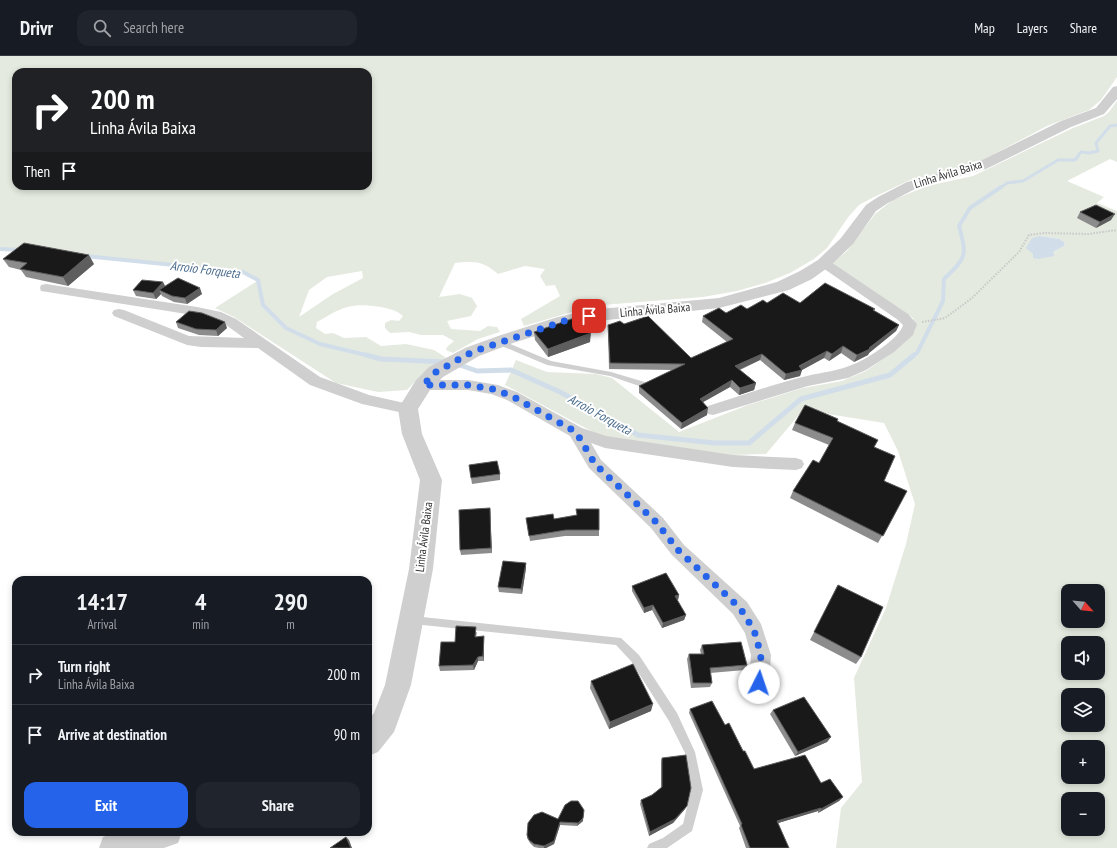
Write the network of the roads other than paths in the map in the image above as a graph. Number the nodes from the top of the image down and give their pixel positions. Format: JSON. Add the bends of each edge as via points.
{"nodes":[{"id":1,"x":1117,"y":90,"type":"edge"},
{"id":2,"x":824,"y":263,"type":"junction"},
{"id":3,"x":46,"y":288,"type":"dead end"},
{"id":4,"x":119,"y":313,"type":"dead end"},
{"id":5,"x":499,"y":342,"type":"junction"},
{"id":6,"x":262,"y":343,"type":"junction"},
{"id":7,"x":430,"y":379,"type":"junction"},
{"id":8,"x":645,"y":385,"type":"edge"},
{"id":9,"x":408,"y":409,"type":"junction"},
{"id":10,"x":713,"y":410,"type":"dead end"},
{"id":11,"x":576,"y":432,"type":"junction"},
{"id":12,"x":796,"y":464,"type":"dead end"},
{"id":13,"x":412,"y":620,"type":"junction"},
{"id":14,"x":759,"y":683,"type":"dead end"},
{"id":15,"x":372,"y":737,"type":"edge"},
{"id":16,"x":154,"y":836,"type":"edge"},
{"id":17,"x":114,"y":848,"type":"edge"},
{"id":18,"x":653,"y":848,"type":"edge"}],
"edges":[{"from":1,"to":2,"type":"street","name":"Linha Ávila Baixa","via":[[1107,104],[1092,115],[1066,124],[981,166],[918,183],[883,200],[871,208],[847,241]]},
{"from":2,"to":5,"type":"street","name":"Linha Ávila Baixa","via":[[783,286],[719,303],[589,316],[564,321]]},
{"from":2,"to":10,"type":"street","via":[[903,317],[910,324],[908,332],[889,349],[861,367]]},
{"from":3,"to":6,"type":"street","via":[[216,315]]},
{"from":4,"to":6,"type":"street","via":[[187,340]]},
{"from":5,"to":7,"type":"street","name":"Linha Ávila Baixa","via":[[472,352]]},
{"from":5,"to":8,"type":"lane","via":[[550,363],[611,374]]},
{"from":6,"to":9,"type":"street","via":[[315,381],[367,400]]},
{"from":7,"to":9,"type":"street","name":"Linha Ávila Baixa"},
{"from":7,"to":11,"type":"street","via":[[493,389],[512,396]]},
{"from":9,"to":13,"type":"street","name":"Linha Ávila Baixa","via":[[412,434],[431,480],[421,569]]},
{"from":11,"to":12,"type":"street","via":[[605,442],[733,461]]},
{"from":11,"to":14,"type":"street","via":[[595,464],[657,523],[678,550],[740,608],[754,630],[761,655]]},
{"from":13,"to":15,"type":"street","name":"Linha Ávila Baixa","via":[[398,685],[384,722]]},
{"from":13,"to":18,"type":"lane","via":[[618,641],[635,658],[673,716],[690,752],[697,790],[688,827],[667,842]]},
{"from":16,"to":17,"type":"street"}]}
